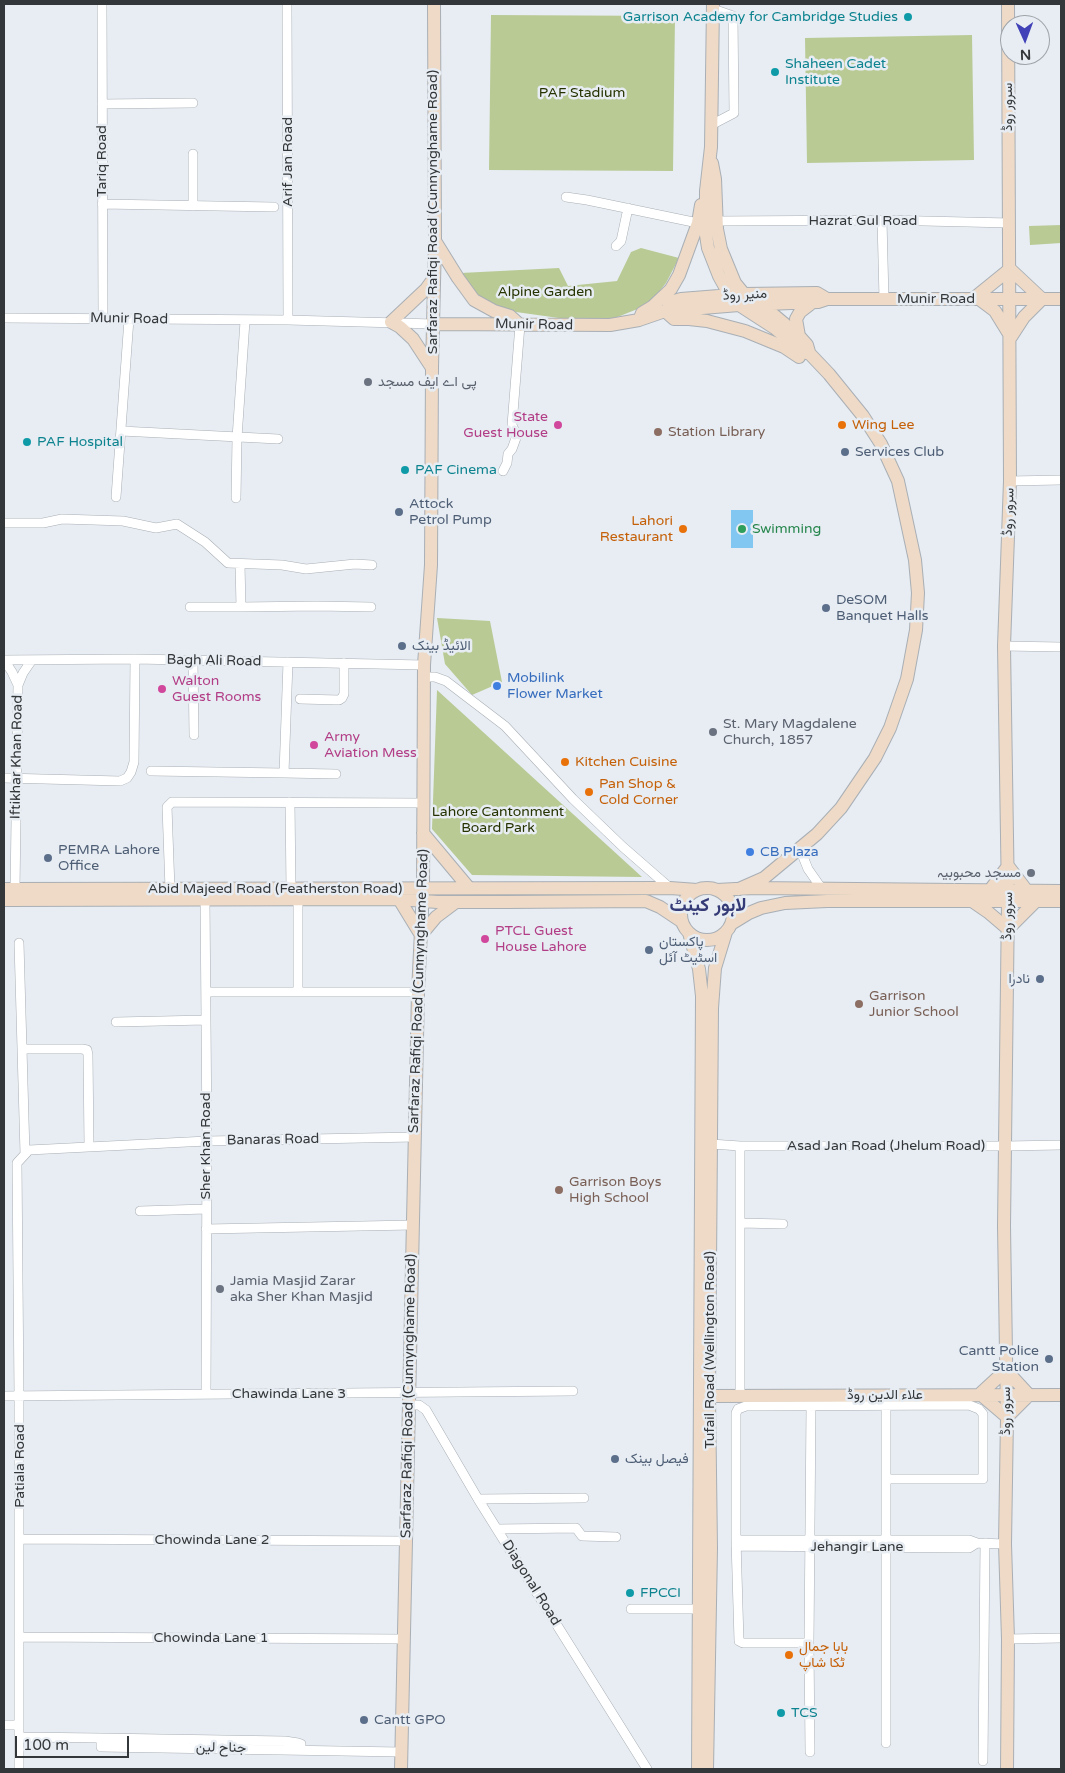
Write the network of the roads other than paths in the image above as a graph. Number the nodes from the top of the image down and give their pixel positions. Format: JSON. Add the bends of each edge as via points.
{"nodes":[{"id":1,"x":102,"y":4,"type":"edge"},
{"id":2,"x":287,"y":4,"type":"edge"},
{"id":3,"x":434,"y":4,"type":"edge"},
{"id":4,"x":1008,"y":4,"type":"edge"},
{"id":5,"x":713,"y":6,"type":"edge"},
{"id":6,"x":193,"y":103,"type":"dead end"},
{"id":7,"x":102,"y":104,"type":"junction"},
{"id":8,"x":712,"y":125,"type":"junction"},
{"id":9,"x":193,"y":154,"type":"dead end"},
{"id":10,"x":711,"y":155,"type":"junction"},
{"id":11,"x":706,"y":191,"type":"junction"},
{"id":12,"x":566,"y":197,"type":"dead end"},
{"id":13,"x":102,"y":204,"type":"junction"},
{"id":14,"x":193,"y":206,"type":"junction"},
{"id":15,"x":274,"y":206,"type":"dead end"},
{"id":16,"x":628,"y":208,"type":"junction"},
{"id":17,"x":882,"y":220,"type":"junction"},
{"id":18,"x":717,"y":221,"type":"junction"},
{"id":19,"x":1009,"y":222,"type":"junction"},
{"id":20,"x":698,"y":223,"type":"junction"},
{"id":21,"x":435,"y":241,"type":"junction"},
{"id":22,"x":616,"y":246,"type":"dead end"},
{"id":23,"x":1010,"y":269,"type":"junction"},
{"id":24,"x":434,"y":278,"type":"junction"},
{"id":25,"x":738,"y":298,"type":"junction"},
{"id":26,"x":827,"y":299,"type":"junction"},
{"id":27,"x":884,"y":299,"type":"junction"},
{"id":28,"x":976,"y":299,"type":"junction"},
{"id":29,"x":1010,"y":299,"type":"junction"},
{"id":30,"x":1042,"y":299,"type":"junction"},
{"id":31,"x":1061,"y":299,"type":"edge"},
{"id":32,"x":813,"y":302,"type":"junction"},
{"id":33,"x":755,"y":304,"type":"junction"},
{"id":34,"x":666,"y":311,"type":"junction"},
{"id":35,"x":4,"y":318,"type":"edge"},
{"id":36,"x":103,"y":318,"type":"junction"},
{"id":37,"x":128,"y":319,"type":"junction"},
{"id":38,"x":288,"y":320,"type":"junction"},
{"id":39,"x":639,"y":320,"type":"junction"},
{"id":40,"x":245,"y":321,"type":"junction"},
{"id":41,"x":392,"y":322,"type":"junction"},
{"id":42,"x":434,"y":324,"type":"junction"},
{"id":43,"x":520,"y":324,"type":"junction"},
{"id":44,"x":799,"y":336,"type":"junction"},
{"id":45,"x":1010,"y":337,"type":"junction"},
{"id":46,"x":810,"y":354,"type":"junction"},
{"id":47,"x":432,"y":368,"type":"junction"},
{"id":48,"x":829,"y":374,"type":"junction"},
{"id":49,"x":121,"y":431,"type":"junction"},
{"id":50,"x":237,"y":438,"type":"junction"},
{"id":51,"x":278,"y":439,"type":"dead end"},
{"id":52,"x":503,"y":471,"type":"dead end"},
{"id":53,"x":1061,"y":480,"type":"edge"},
{"id":54,"x":1010,"y":481,"type":"junction"},
{"id":55,"x":116,"y":497,"type":"dead end"},
{"id":56,"x":236,"y":498,"type":"dead end"},
{"id":57,"x":4,"y":523,"type":"edge"},
{"id":58,"x":240,"y":564,"type":"junction"},
{"id":59,"x":372,"y":565,"type":"dead end"},
{"id":60,"x":190,"y":607,"type":"dead end"},
{"id":61,"x":241,"y":607,"type":"junction"},
{"id":62,"x":371,"y":607,"type":"dead end"},
{"id":63,"x":1004,"y":646,"type":"junction"},
{"id":64,"x":1061,"y":647,"type":"edge"},
{"id":65,"x":136,"y":659,"type":"junction"},
{"id":66,"x":4,"y":660,"type":"edge"},
{"id":67,"x":32,"y":660,"type":"junction"},
{"id":68,"x":192,"y":660,"type":"junction"},
{"id":69,"x":288,"y":662,"type":"junction"},
{"id":70,"x":344,"y":663,"type":"junction"},
{"id":71,"x":424,"y":671,"type":"junction"},
{"id":72,"x":18,"y":685,"type":"junction"},
{"id":73,"x":300,"y":699,"type":"dead end"},
{"id":74,"x":194,"y":735,"type":"dead end"},
{"id":75,"x":151,"y":771,"type":"dead end"},
{"id":76,"x":284,"y":773,"type":"junction"},
{"id":77,"x":336,"y":774,"type":"dead end"},
{"id":78,"x":4,"y":778,"type":"edge"},
{"id":79,"x":17,"y":778,"type":"junction"},
{"id":80,"x":290,"y":802,"type":"junction"},
{"id":81,"x":422,"y":803,"type":"junction"},
{"id":82,"x":423,"y":833,"type":"junction"},
{"id":83,"x":800,"y":849,"type":"junction"},
{"id":84,"x":1008,"y":866,"type":"junction"},
{"id":85,"x":469,"y":888,"type":"junction"},
{"id":86,"x":670,"y":888,"type":"junction"},
{"id":87,"x":10,"y":889,"type":"edge"},
{"id":88,"x":170,"y":889,"type":"junction"},
{"id":89,"x":739,"y":889,"type":"junction"},
{"id":90,"x":822,"y":889,"type":"junction"},
{"id":91,"x":697,"y":890,"type":"junction"},
{"id":92,"x":717,"y":890,"type":"junction"},
{"id":93,"x":990,"y":890,"type":"junction"},
{"id":94,"x":1027,"y":891,"type":"junction"},
{"id":95,"x":1061,"y":891,"type":"edge"},
{"id":96,"x":225,"y":894,"type":"junction"},
{"id":97,"x":294,"y":895,"type":"junction"},
{"id":98,"x":423,"y":895,"type":"junction"},
{"id":99,"x":1008,"y":895,"type":"junction"},
{"id":100,"x":205,"y":899,"type":"junction"},
{"id":101,"x":398,"y":899,"type":"junction"},
{"id":102,"x":4,"y":900,"type":"edge"},
{"id":103,"x":972,"y":901,"type":"junction"},
{"id":104,"x":1036,"y":901,"type":"junction"},
{"id":105,"x":1061,"y":901,"type":"edge"},
{"id":106,"x":456,"y":902,"type":"junction"},
{"id":107,"x":681,"y":921,"type":"junction"},
{"id":108,"x":729,"y":928,"type":"junction"},
{"id":109,"x":1008,"y":929,"type":"junction"},
{"id":110,"x":689,"y":933,"type":"junction"},
{"id":111,"x":421,"y":935,"type":"junction"},
{"id":112,"x":19,"y":943,"type":"dead end"},
{"id":113,"x":206,"y":992,"type":"junction"},
{"id":114,"x":298,"y":992,"type":"junction"},
{"id":115,"x":418,"y":992,"type":"junction"},
{"id":116,"x":206,"y":1020,"type":"junction"},
{"id":117,"x":116,"y":1022,"type":"dead end"},
{"id":118,"x":22,"y":1049,"type":"junction"},
{"id":119,"x":415,"y":1137,"type":"junction"},
{"id":120,"x":207,"y":1141,"type":"junction"},
{"id":121,"x":711,"y":1144,"type":"junction"},
{"id":122,"x":1061,"y":1144,"type":"edge"},
{"id":123,"x":89,"y":1146,"type":"junction"},
{"id":124,"x":740,"y":1146,"type":"junction"},
{"id":125,"x":1006,"y":1146,"type":"junction"},
{"id":126,"x":25,"y":1154,"type":"junction"},
{"id":127,"x":206,"y":1209,"type":"junction"},
{"id":128,"x":140,"y":1211,"type":"dead end"},
{"id":129,"x":741,"y":1223,"type":"junction"},
{"id":130,"x":784,"y":1224,"type":"dead end"},
{"id":131,"x":413,"y":1225,"type":"junction"},
{"id":132,"x":206,"y":1229,"type":"junction"},
{"id":133,"x":1006,"y":1370,"type":"junction"},
{"id":134,"x":573,"y":1391,"type":"dead end"},
{"id":135,"x":206,"y":1394,"type":"junction"},
{"id":136,"x":980,"y":1394,"type":"junction"},
{"id":137,"x":1006,"y":1394,"type":"junction"},
{"id":138,"x":1029,"y":1395,"type":"junction"},
{"id":139,"x":1061,"y":1395,"type":"edge"},
{"id":140,"x":4,"y":1396,"type":"edge"},
{"id":141,"x":20,"y":1396,"type":"junction"},
{"id":142,"x":709,"y":1396,"type":"junction"},
{"id":143,"x":740,"y":1396,"type":"junction"},
{"id":144,"x":409,"y":1399,"type":"junction"},
{"id":145,"x":886,"y":1405,"type":"junction"},
{"id":146,"x":811,"y":1406,"type":"junction"},
{"id":147,"x":1007,"y":1416,"type":"junction"},
{"id":148,"x":886,"y":1479,"type":"junction"},
{"id":149,"x":584,"y":1498,"type":"dead end"},
{"id":150,"x":478,"y":1499,"type":"junction"},
{"id":151,"x":497,"y":1529,"type":"junction"},
{"id":152,"x":616,"y":1537,"type":"dead end"},
{"id":153,"x":20,"y":1539,"type":"junction"},
{"id":154,"x":405,"y":1541,"type":"junction"},
{"id":155,"x":736,"y":1543,"type":"junction"},
{"id":156,"x":981,"y":1543,"type":"junction"},
{"id":157,"x":810,"y":1544,"type":"junction"},
{"id":158,"x":886,"y":1544,"type":"junction"},
{"id":159,"x":1005,"y":1544,"type":"junction"},
{"id":160,"x":631,"y":1609,"type":"dead end"},
{"id":161,"x":699,"y":1609,"type":"junction"},
{"id":162,"x":20,"y":1637,"type":"junction"},
{"id":163,"x":1061,"y":1638,"type":"edge"},
{"id":164,"x":403,"y":1639,"type":"junction"},
{"id":165,"x":1008,"y":1639,"type":"junction"},
{"id":166,"x":809,"y":1643,"type":"junction"},
{"id":167,"x":4,"y":1725,"type":"edge"},
{"id":168,"x":19,"y":1725,"type":"junction"},
{"id":169,"x":19,"y":1737,"type":"junction"},
{"id":170,"x":886,"y":1743,"type":"dead end"},
{"id":171,"x":401,"y":1752,"type":"junction"},
{"id":172,"x":810,"y":1752,"type":"dead end"},
{"id":173,"x":983,"y":1761,"type":"dead end"},
{"id":174,"x":19,"y":1769,"type":"edge"},
{"id":175,"x":401,"y":1769,"type":"edge"},
{"id":176,"x":647,"y":1769,"type":"edge"},
{"id":177,"x":698,"y":1769,"type":"edge"},
{"id":178,"x":707,"y":1769,"type":"edge"},
{"id":179,"x":1006,"y":1769,"type":"edge"}],
"edges":[{"from":1,"to":7,"type":"street","name":"Tariq Road"},
{"from":2,"to":38,"type":"street","name":"Arif Jan Road"},
{"from":3,"to":21,"type":"street","name":"Sarfaraz Rafiqi Road (Cunnynghame Road)"},
{"from":4,"to":19,"type":"street","name":"سرور روڈ"},
{"from":5,"to":8,"type":"street"},
{"from":5,"to":8,"type":"street","via":[[733,16],[734,113]]},
{"from":6,"to":7,"type":"street"},
{"from":7,"to":13,"type":"street","name":"Tariq Road"},
{"from":8,"to":10,"type":"street"},
{"from":9,"to":14,"type":"street"},
{"from":10,"to":11,"type":"street"},
{"from":10,"to":18,"type":"street"},
{"from":11,"to":20,"type":"street"},
{"from":11,"to":25,"type":"street","via":[[707,242],[719,276]]},
{"from":12,"to":16,"type":"street"},
{"from":13,"to":14,"type":"street"},
{"from":13,"to":36,"type":"street","name":"Tariq Road"},
{"from":14,"to":15,"type":"street"},
{"from":16,"to":20,"type":"street"},
{"from":16,"to":22,"type":"street","via":[[621,241]]},
{"from":17,"to":18,"type":"street","name":"Hazrat Gul Road"},
{"from":17,"to":19,"type":"street","name":"Hazrat Gul Road"},
{"from":17,"to":27,"type":"street"},
{"from":18,"to":25,"type":"street","via":[[721,249]]},
{"from":19,"to":23,"type":"street","name":"سرور روڈ"},
{"from":20,"to":39,"type":"street","via":[[671,289],[642,313]]},
{"from":21,"to":24,"type":"street","name":"Sarfaraz Rafiqi Road (Cunnynghame Road)"},
{"from":21,"to":43,"type":"street","via":[[474,300]]},
{"from":23,"to":28,"type":"street"},
{"from":23,"to":29,"type":"street","name":"سرور روڈ"},
{"from":23,"to":30,"type":"street"},
{"from":24,"to":41,"type":"street"},
{"from":24,"to":42,"type":"street","name":"Sarfaraz Rafiqi Road (Cunnynghame Road)"},
{"from":25,"to":26,"type":"street","name":"منیر روڈ","via":[[816,293]]},
{"from":25,"to":33,"type":"street","name":"Munir Road"},
{"from":25,"to":34,"type":"street","name":"Munir Road"},
{"from":25,"to":46,"type":"street"},
{"from":26,"to":27,"type":"street","name":"Munir Road"},
{"from":26,"to":32,"type":"street","name":"Munir Road"},
{"from":27,"to":28,"type":"street","name":"Munir Road"},
{"from":28,"to":29,"type":"street","name":"Munir Road"},
{"from":28,"to":45,"type":"street","via":[[995,311]]},
{"from":29,"to":30,"type":"street","name":"Munir Road"},
{"from":29,"to":45,"type":"street","name":"سرور روڈ"},
{"from":30,"to":31,"type":"street","name":"Munir Road"},
{"from":30,"to":45,"type":"street"},
{"from":32,"to":33,"type":"street","name":"Munir Road"},
{"from":32,"to":44,"type":"street","via":[[796,319]]},
{"from":33,"to":44,"type":"street","via":[[769,311]]},
{"from":34,"to":39,"type":"street","name":"Munir Road"},
{"from":34,"to":48,"type":"street","via":[[674,319],[707,321],[762,337]]},
{"from":35,"to":36,"type":"street","name":"Munir Road"},
{"from":36,"to":37,"type":"street","name":"Munir Road"},
{"from":37,"to":40,"type":"street","name":"Munir Road"},
{"from":37,"to":49,"type":"street"},
{"from":38,"to":40,"type":"street","name":"Munir Road"},
{"from":38,"to":41,"type":"street","name":"Munir Road"},
{"from":39,"to":43,"type":"street","name":"Munir Road","via":[[610,325]]},
{"from":40,"to":50,"type":"street"},
{"from":41,"to":42,"type":"street","name":"Munir Road"},
{"from":41,"to":47,"type":"street","via":[[413,338]]},
{"from":42,"to":43,"type":"street","name":"Munir Road"},
{"from":42,"to":47,"type":"street","name":"Sarfaraz Rafiqi Road (Cunnynghame Road)"},
{"from":43,"to":52,"type":"street","via":[[512,425],[516,438]]},
{"from":44,"to":46,"type":"street"},
{"from":45,"to":54,"type":"street","name":"سرور روڈ"},
{"from":46,"to":48,"type":"street"},
{"from":47,"to":71,"type":"street","name":"Sarfaraz Rafiqi Road (Cunnynghame Road)","via":[[431,565]]},
{"from":48,"to":83,"type":"street","via":[[881,444],[898,481],[915,560],[918,593],[916,630],[902,698],[875,758],[841,808]]},
{"from":49,"to":50,"type":"street"},
{"from":49,"to":55,"type":"street"},
{"from":50,"to":51,"type":"street"},
{"from":50,"to":56,"type":"street"},
{"from":53,"to":54,"type":"street"},
{"from":54,"to":63,"type":"street","name":"سرور روڈ"},
{"from":57,"to":58,"type":"street","via":[[114,521],[156,528],[177,524],[205,542],[228,563]]},
{"from":58,"to":59,"type":"street","via":[[311,569]]},
{"from":58,"to":61,"type":"street"},
{"from":60,"to":61,"type":"street"},
{"from":61,"to":62,"type":"street"},
{"from":63,"to":64,"type":"street"},
{"from":63,"to":84,"type":"street","name":"سرور روڈ"},
{"from":65,"to":67,"type":"street","name":"Bagh Ali Road"},
{"from":65,"to":68,"type":"street","name":"Bagh Ali Road"},
{"from":65,"to":79,"type":"street","via":[[134,762],[127,778],[120,781]]},
{"from":66,"to":67,"type":"street","name":"Bagh Ali Road"},
{"from":66,"to":72,"type":"street","name":"Iftikhar Khan Road"},
{"from":67,"to":72,"type":"street","name":"Iftikhar Khan Road"},
{"from":68,"to":69,"type":"street","name":"Bagh Ali Road"},
{"from":68,"to":74,"type":"street"},
{"from":69,"to":70,"type":"street","name":"Bagh Ali Road"},
{"from":69,"to":76,"type":"street"},
{"from":70,"to":71,"type":"street","name":"Bagh Ali Road"},
{"from":70,"to":73,"type":"street","via":[[342,698]]},
{"from":71,"to":81,"type":"street","name":"Sarfaraz Rafiqi Road (Cunnynghame Road)"},
{"from":71,"to":86,"type":"street","name":"Bagh Ali Road","via":[[446,681],[505,726],[573,799]]},
{"from":72,"to":79,"type":"street","name":"Iftikhar Khan Road"},
{"from":75,"to":76,"type":"street"},
{"from":76,"to":77,"type":"street"},
{"from":78,"to":79,"type":"street"},
{"from":79,"to":87,"type":"street","name":"Iftikhar Khan Road"},
{"from":80,"to":81,"type":"street"},
{"from":80,"to":88,"type":"street","via":[[172,802],[168,806]]},
{"from":80,"to":97,"type":"street"},
{"from":81,"to":82,"type":"street","name":"Sarfaraz Rafiqi Road (Cunnynghame Road)"},
{"from":82,"to":85,"type":"street"},
{"from":82,"to":98,"type":"street","name":"Sarfaraz Rafiqi Road (Cunnynghame Road)"},
{"from":83,"to":89,"type":"street","via":[[764,878]]},
{"from":83,"to":90,"type":"street","via":[[808,869]]},
{"from":84,"to":93,"type":"street"},
{"from":84,"to":94,"type":"street"},
{"from":84,"to":99,"type":"street","name":"سرور روڈ"},
{"from":85,"to":86,"type":"street","name":"Abid Majeed Road (Featherston Road)"},
{"from":85,"to":98,"type":"street","name":"Abid Majeed Road (Featherston Road)"},
{"from":86,"to":91,"type":"street","name":"Abid Majeed Road (Featherston Road)"},
{"from":87,"to":88,"type":"street","name":"Abid Majeed Road (Featherston Road)"},
{"from":88,"to":96,"type":"street","name":"Abid Majeed Road (Featherston Road)"},
{"from":89,"to":90,"type":"street"},
{"from":89,"to":92,"type":"street"},
{"from":90,"to":93,"type":"street"},
{"from":91,"to":92,"type":"street"},
{"from":91,"to":107,"type":"street","via":[[683,902]]},
{"from":92,"to":108,"type":"street","via":[[731,904],[733,914]]},
{"from":93,"to":99,"type":"street"},
{"from":94,"to":95,"type":"street"},
{"from":94,"to":99,"type":"street"},
{"from":96,"to":97,"type":"street","name":"Abid Majeed Road (Featherston Road)"},
{"from":96,"to":100,"type":"street","name":"Abid Majeed Road (Featherston Road)"},
{"from":97,"to":98,"type":"street","name":"Abid Majeed Road (Featherston Road)"},
{"from":97,"to":101,"type":"street","name":"Abid Majeed Road (Featherston Road)"},
{"from":97,"to":114,"type":"street"},
{"from":98,"to":101,"type":"street","name":"Abid Majeed Road (Featherston Road)"},
{"from":98,"to":106,"type":"street","name":"Abid Majeed Road (Featherston Road)"},
{"from":98,"to":111,"type":"street","name":"Sarfaraz Rafiqi Road (Cunnynghame Road)"},
{"from":99,"to":103,"type":"street"},
{"from":99,"to":104,"type":"street"},
{"from":99,"to":109,"type":"street","name":"سرور روڈ"},
{"from":100,"to":102,"type":"street","name":"Abid Majeed Road (Featherston Road)"},
{"from":100,"to":113,"type":"street","name":"Sher Khan Road"},
{"from":101,"to":111,"type":"street"},
{"from":103,"to":108,"type":"street","via":[[785,903],[761,908],[740,918]]},
{"from":103,"to":109,"type":"street"},
{"from":104,"to":105,"type":"street"},
{"from":104,"to":109,"type":"street"},
{"from":106,"to":107,"type":"street","name":"Abid Majeed Road (Featherston Road)","via":[[646,901]]},
{"from":106,"to":111,"type":"street","via":[[436,917]]},
{"from":107,"to":110,"type":"street"},
{"from":108,"to":110,"type":"street","via":[[712,940],[696,938]]},
{"from":108,"to":121,"type":"street","name":"Tufail Road (Wellington Road)","via":[[716,962]]},
{"from":109,"to":125,"type":"street","name":"سرور روڈ"},
{"from":110,"to":161,"type":"street","name":"Tufail Road (Wellington Road)","via":[[699,969],[702,996]]},
{"from":111,"to":115,"type":"street","name":"Sarfaraz Rafiqi Road (Cunnynghame Road)"},
{"from":112,"to":118,"type":"street"},
{"from":113,"to":114,"type":"street"},
{"from":113,"to":116,"type":"street","name":"Sher Khan Road"},
{"from":114,"to":115,"type":"street"},
{"from":115,"to":119,"type":"street","name":"Sarfaraz Rafiqi Road (Cunnynghame Road)"},
{"from":116,"to":117,"type":"street"},
{"from":116,"to":120,"type":"street","name":"Sher Khan Road"},
{"from":118,"to":123,"type":"street","via":[[87,1050]]},
{"from":118,"to":126,"type":"street"},
{"from":119,"to":120,"type":"street","name":"Banaras Road"},
{"from":119,"to":131,"type":"street","name":"Sarfaraz Rafiqi Road (Cunnynghame Road)"},
{"from":120,"to":123,"type":"street","name":"Banaras Road"},
{"from":120,"to":127,"type":"street","name":"Sher Khan Road"},
{"from":121,"to":124,"type":"street","name":"Asad Jan Road (Jhelum Road)"},
{"from":121,"to":142,"type":"street","name":"Tufail Road (Wellington Road)"},
{"from":122,"to":125,"type":"street","name":"Asad Jan Road (Jhelum Road)"},
{"from":123,"to":126,"type":"street","name":"Banaras Road","via":[[29,1150]]},
{"from":124,"to":125,"type":"street","name":"Asad Jan Road (Jhelum Road)"},
{"from":124,"to":129,"type":"street"},
{"from":125,"to":133,"type":"street","name":"سرور روڈ"},
{"from":126,"to":141,"type":"street","name":"Patiala Road","via":[[17,1163]]},
{"from":127,"to":128,"type":"street"},
{"from":127,"to":132,"type":"street","name":"Sher Khan Road"},
{"from":129,"to":130,"type":"street"},
{"from":129,"to":143,"type":"street"},
{"from":131,"to":132,"type":"street"},
{"from":131,"to":144,"type":"street","name":"Sarfaraz Rafiqi Road (Cunnynghame Road)"},
{"from":132,"to":135,"type":"street","name":"Sher Khan Road"},
{"from":133,"to":136,"type":"street"},
{"from":133,"to":137,"type":"street","name":"سرور روڈ"},
{"from":133,"to":138,"type":"street"},
{"from":134,"to":144,"type":"street","name":"Chawinda Lane 3"},
{"from":135,"to":141,"type":"street","name":"Chawinda Lane 3"},
{"from":135,"to":144,"type":"street","name":"Chawinda Lane 3"},
{"from":136,"to":137,"type":"street","name":"علاء الدین روڈ"},
{"from":136,"to":143,"type":"street","name":"علاء الدین روڈ"},
{"from":136,"to":147,"type":"street"},
{"from":137,"to":138,"type":"street","name":"علاء الدین روڈ"},
{"from":137,"to":147,"type":"street","name":"سرور روڈ"},
{"from":138,"to":139,"type":"street","name":"علاء الدین روڈ"},
{"from":138,"to":147,"type":"street"},
{"from":140,"to":141,"type":"street","name":"Chawinda Lane 3"},
{"from":141,"to":153,"type":"street","name":"Patiala Road"},
{"from":142,"to":143,"type":"street","name":"علاء الدین روڈ"},
{"from":142,"to":178,"type":"street","name":"Tufail Road (Wellington Road)","via":[[711,1558]]},
{"from":144,"to":150,"type":"street","name":"Diagonal Road","via":[[426,1410]]},
{"from":144,"to":154,"type":"street","name":"Sarfaraz Rafiqi Road (Cunnynghame Road)"},
{"from":145,"to":146,"type":"street"},
{"from":145,"to":148,"type":"street"},
{"from":145,"to":148,"type":"street","via":[[974,1406],[984,1419],[983,1479]]},
{"from":146,"to":155,"type":"street","via":[[746,1406],[738,1409]]},
{"from":146,"to":157,"type":"street"},
{"from":147,"to":159,"type":"street","name":"سرور روڈ"},
{"from":148,"to":158,"type":"street"},
{"from":149,"to":150,"type":"street"},
{"from":150,"to":151,"type":"street","name":"Diagonal Road"},
{"from":151,"to":152,"type":"street","via":[[576,1528],[582,1536]]},
{"from":151,"to":176,"type":"street","name":"Diagonal Road"},
{"from":153,"to":154,"type":"street","name":"Chowinda Lane 2"},
{"from":153,"to":162,"type":"street","name":"Patiala Road"},
{"from":154,"to":164,"type":"street","name":"Sarfaraz Rafiqi Road (Cunnynghame Road)"},
{"from":155,"to":157,"type":"street","name":"Jehangir Lane"},
{"from":155,"to":166,"type":"street","via":[[739,1642]]},
{"from":156,"to":158,"type":"street","name":"Jehangir Lane","via":[[969,1540]]},
{"from":156,"to":159,"type":"street","name":"Jehangir Lane"},
{"from":156,"to":173,"type":"street"},
{"from":157,"to":158,"type":"street","name":"Jehangir Lane"},
{"from":157,"to":166,"type":"street"},
{"from":158,"to":170,"type":"street"},
{"from":159,"to":165,"type":"street","name":"سرور روڈ"},
{"from":160,"to":161,"type":"street"},
{"from":161,"to":177,"type":"street","name":"Tufail Road (Wellington Road)"},
{"from":162,"to":164,"type":"street","name":"Chowinda Lane 1"},
{"from":162,"to":168,"type":"street","name":"Patiala Road"},
{"from":163,"to":165,"type":"street"},
{"from":164,"to":171,"type":"street","name":"Sarfaraz Rafiqi Road (Cunnynghame Road)"},
{"from":165,"to":179,"type":"street","name":"سرور روڈ"},
{"from":166,"to":172,"type":"street"},
{"from":167,"to":168,"type":"street"},
{"from":168,"to":169,"type":"street","name":"Patiala Road"},
{"from":169,"to":171,"type":"street","name":"جناح لین","via":[[101,1738],[101,1747],[176,1743]]},
{"from":169,"to":174,"type":"street","name":"Patiala Road"},
{"from":171,"to":175,"type":"street","name":"Sarfaraz Rafiqi Road (Cunnynghame Road)"}]}
